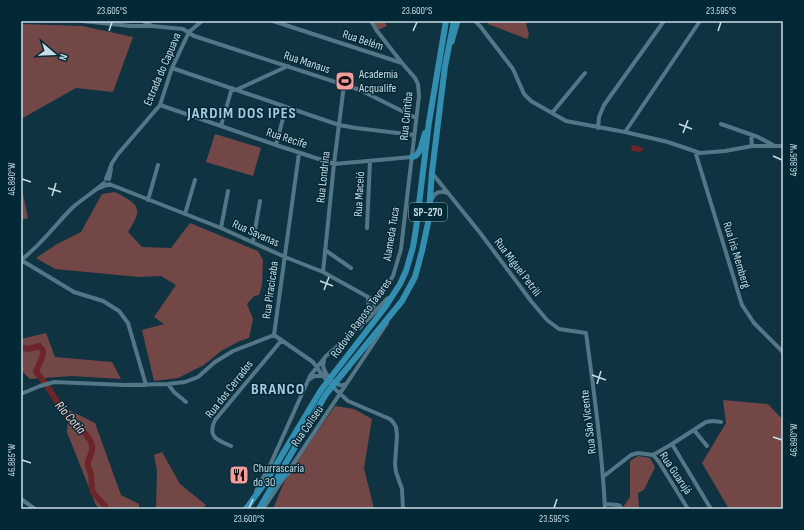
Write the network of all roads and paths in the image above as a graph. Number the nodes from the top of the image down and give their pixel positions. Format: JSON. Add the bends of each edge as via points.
{"nodes":[{"id":1,"x":82,"y":21,"type":"edge"},
{"id":2,"x":143,"y":21,"type":"edge"},
{"id":3,"x":202,"y":21,"type":"edge"},
{"id":4,"x":273,"y":21,"type":"edge"},
{"id":5,"x":372,"y":21,"type":"edge"},
{"id":6,"x":446,"y":21,"type":"edge"},
{"id":7,"x":454,"y":21,"type":"edge"},
{"id":8,"x":458,"y":21,"type":"edge"},
{"id":9,"x":475,"y":21,"type":"edge"},
{"id":10,"x":664,"y":21,"type":"edge"},
{"id":11,"x":700,"y":21,"type":"edge"},
{"id":12,"x":152,"y":26,"type":"junction"},
{"id":13,"x":189,"y":32,"type":"junction"},
{"id":14,"x":402,"y":64,"type":"junction"},
{"id":15,"x":288,"y":66,"type":"junction"},
{"id":16,"x":445,"y":66,"type":"junction"},
{"id":17,"x":172,"y":68,"type":"junction"},
{"id":18,"x":585,"y":73,"type":"dead end"},
{"id":19,"x":344,"y":85,"type":"junction"},
{"id":20,"x":232,"y":88,"type":"junction"},
{"id":21,"x":238,"y":90,"type":"junction"},
{"id":22,"x":160,"y":104,"type":"junction"},
{"id":23,"x":286,"y":107,"type":"junction"},
{"id":24,"x":552,"y":113,"type":"junction"},
{"id":25,"x":416,"y":118,"type":"junction"},
{"id":26,"x":429,"y":122,"type":"junction"},
{"id":27,"x":720,"y":124,"type":"dead end"},
{"id":28,"x":339,"y":125,"type":"junction"},
{"id":29,"x":220,"y":126,"type":"junction"},
{"id":30,"x":598,"y":128,"type":"junction"},
{"id":31,"x":625,"y":132,"type":"junction"},
{"id":32,"x":414,"y":135,"type":"junction"},
{"id":33,"x":751,"y":135,"type":"junction"},
{"id":34,"x":276,"y":146,"type":"junction"},
{"id":35,"x":752,"y":146,"type":"junction"},
{"id":36,"x":773,"y":146,"type":"junction"},
{"id":37,"x":783,"y":146,"type":"edge"},
{"id":38,"x":299,"y":152,"type":"junction"},
{"id":39,"x":695,"y":152,"type":"junction"},
{"id":40,"x":412,"y":157,"type":"junction"},
{"id":41,"x":370,"y":161,"type":"junction"},
{"id":42,"x":334,"y":164,"type":"junction"},
{"id":43,"x":158,"y":165,"type":"dead end"},
{"id":44,"x":432,"y":172,"type":"junction"},
{"id":45,"x":196,"y":180,"type":"dead end"},
{"id":46,"x":108,"y":182,"type":"junction"},
{"id":47,"x":228,"y":191,"type":"dead end"},
{"id":48,"x":448,"y":193,"type":"junction"},
{"id":49,"x":148,"y":200,"type":"junction"},
{"id":50,"x":260,"y":201,"type":"dead end"},
{"id":51,"x":428,"y":207,"type":"junction"},
{"id":52,"x":185,"y":214,"type":"junction"},
{"id":53,"x":222,"y":228,"type":"junction"},
{"id":54,"x":367,"y":228,"type":"dead end"},
{"id":55,"x":253,"y":242,"type":"junction"},
{"id":56,"x":325,"y":250,"type":"junction"},
{"id":57,"x":285,"y":257,"type":"junction"},
{"id":58,"x":21,"y":260,"type":"edge"},
{"id":59,"x":351,"y":268,"type":"dead end"},
{"id":60,"x":323,"y":272,"type":"junction"},
{"id":61,"x":400,"y":284,"type":"junction"},
{"id":62,"x":368,"y":297,"type":"junction"},
{"id":63,"x":402,"y":301,"type":"junction"},
{"id":64,"x":376,"y":302,"type":"junction"},
{"id":65,"x":368,"y":314,"type":"junction"},
{"id":66,"x":360,"y":328,"type":"junction"},
{"id":67,"x":586,"y":333,"type":"joint"},
{"id":68,"x":274,"y":335,"type":"junction"},
{"id":69,"x":281,"y":341,"type":"junction"},
{"id":70,"x":783,"y":352,"type":"edge"},
{"id":71,"x":326,"y":356,"type":"junction"},
{"id":72,"x":322,"y":361,"type":"junction"},
{"id":73,"x":312,"y":362,"type":"junction"},
{"id":74,"x":316,"y":368,"type":"junction"},
{"id":75,"x":323,"y":376,"type":"junction"},
{"id":76,"x":308,"y":380,"type":"junction"},
{"id":77,"x":349,"y":381,"type":"junction"},
{"id":78,"x":168,"y":384,"type":"junction"},
{"id":79,"x":146,"y":385,"type":"junction"},
{"id":80,"x":334,"y":388,"type":"junction"},
{"id":81,"x":344,"y":390,"type":"junction"},
{"id":82,"x":324,"y":392,"type":"junction"},
{"id":83,"x":21,"y":394,"type":"edge"},
{"id":84,"x":341,"y":394,"type":"junction"},
{"id":85,"x":347,"y":400,"type":"junction"},
{"id":86,"x":186,"y":402,"type":"dead end"},
{"id":87,"x":335,"y":403,"type":"junction"},
{"id":88,"x":721,"y":422,"type":"dead end"},
{"id":89,"x":694,"y":430,"type":"junction"},
{"id":90,"x":672,"y":444,"type":"junction"},
{"id":91,"x":230,"y":446,"type":"dead end"},
{"id":92,"x":707,"y":446,"type":"dead end"},
{"id":93,"x":653,"y":455,"type":"junction"},
{"id":94,"x":288,"y":472,"type":"junction"},
{"id":95,"x":604,"y":476,"type":"junction"},
{"id":96,"x":274,"y":485,"type":"junction"},
{"id":97,"x":21,"y":499,"type":"edge"},
{"id":98,"x":247,"y":507,"type":"edge"},
{"id":99,"x":605,"y":507,"type":"edge"},
{"id":100,"x":35,"y":509,"type":"edge"},
{"id":101,"x":259,"y":509,"type":"edge"},
{"id":102,"x":264,"y":509,"type":"edge"},
{"id":103,"x":403,"y":509,"type":"edge"},
{"id":104,"x":621,"y":509,"type":"edge"},
{"id":105,"x":688,"y":509,"type":"edge"},
{"id":106,"x":711,"y":509,"type":"edge"}],
"edges":[{"from":1,"to":12,"type":"street","name":"Rua Manaus"},
{"from":2,"to":12,"type":"street"},
{"from":3,"to":13,"type":"street","name":"Estrada do Capuava"},
{"from":4,"to":14,"type":"street","name":"Rua Belém"},
{"from":5,"to":14,"type":"street","name":"Rua Curitiba"},
{"from":6,"to":26,"type":"highway","name":"Rodovia Raposo Tavares","number":"SP-270"},
{"from":7,"to":16,"type":"highway","name":"Rodovia Raposo Tavares","number":"SP-270"},
{"from":8,"to":16,"type":"main road"},
{"from":9,"to":24,"type":"street","via":[[513,69],[526,97]]},
{"from":10,"to":30,"type":"street","via":[[604,104]]},
{"from":11,"to":31,"type":"street"},
{"from":12,"to":13,"type":"street","name":"Rua Manaus","via":[[184,29]]},
{"from":13,"to":15,"type":"street","name":"Rua Manaus","via":[[194,36]]},
{"from":13,"to":17,"type":"street","name":"Estrada do Capuava"},
{"from":14,"to":25,"type":"street","name":"Rua Curitiba","via":[[418,84]]},
{"from":15,"to":19,"type":"street","name":"Rua Manaus"},
{"from":15,"to":21,"type":"street"},
{"from":16,"to":44,"type":"highway","name":"Rodovia Raposo Tavares","number":"SP-270"},
{"from":17,"to":20,"type":"street"},
{"from":17,"to":22,"type":"street","name":"Estrada do Capuava"},
{"from":18,"to":24,"type":"street"},
{"from":19,"to":25,"type":"street","name":"Rua Manaus","via":[[360,90]]},
{"from":19,"to":28,"type":"street","name":"Rua Londrina"},
{"from":20,"to":21,"type":"street"},
{"from":20,"to":29,"type":"street"},
{"from":21,"to":23,"type":"street"},
{"from":22,"to":29,"type":"street","name":"Rua Recife"},
{"from":22,"to":46,"type":"street","name":"Estrada do Capuava","via":[[118,154],[112,163]]},
{"from":23,"to":28,"type":"street"},
{"from":23,"to":34,"type":"street"},
{"from":24,"to":30,"type":"street","via":[[566,121]]},
{"from":25,"to":32,"type":"street","name":"Rua Curitiba"},
{"from":26,"to":40,"type":"highway","via":[[418,154]]},
{"from":26,"to":61,"type":"highway","name":"Rodovia Raposo Tavares","number":"SP-270","via":[[413,247]]},
{"from":27,"to":33,"type":"street"},
{"from":28,"to":32,"type":"street"},
{"from":28,"to":42,"type":"street","name":"Rua Londrina"},
{"from":29,"to":34,"type":"street","name":"Rua Recife"},
{"from":30,"to":31,"type":"street"},
{"from":31,"to":39,"type":"street","via":[[668,142]]},
{"from":32,"to":40,"type":"street","name":"Rua Curitiba"},
{"from":33,"to":35,"type":"street"},
{"from":33,"to":36,"type":"street"},
{"from":34,"to":38,"type":"street","name":"Rua Recife"},
{"from":35,"to":36,"type":"street"},
{"from":35,"to":39,"type":"street","via":[[711,153]]},
{"from":36,"to":37,"type":"street"},
{"from":38,"to":42,"type":"street","name":"Rua Recife"},
{"from":38,"to":57,"type":"street","name":"Rua Piracicaba"},
{"from":39,"to":70,"type":"street","name":"Rua Íris Memberg","via":[[742,305],[754,323]]},
{"from":40,"to":41,"type":"street","name":"Rua Recife"},
{"from":40,"to":64,"type":"street","name":"Alameda Tuca","via":[[398,263],[393,276]]},
{"from":41,"to":42,"type":"street","name":"Rua Recife"},
{"from":41,"to":54,"type":"street","name":"Rua Maceió"},
{"from":42,"to":56,"type":"street","name":"Rua Londrina"},
{"from":43,"to":49,"type":"street"},
{"from":44,"to":48,"type":"street","name":"Rua Miguel Petrili"},
{"from":44,"to":51,"type":"highway","name":"Rodovia Raposo Tavares","number":"SP-270"},
{"from":45,"to":52,"type":"street"},
{"from":46,"to":49,"type":"street","name":"Rua Savanas"},
{"from":46,"to":58,"type":"street","via":[[75,205],[42,242]]},
{"from":47,"to":53,"type":"street"},
{"from":48,"to":51,"type":"street","via":[[442,191],[436,194]]},
{"from":48,"to":67,"type":"street","name":"Rua Miguel Petrili","via":[[547,320],[560,328]]},
{"from":49,"to":52,"type":"street","name":"Rua Savanas"},
{"from":50,"to":55,"type":"street"},
{"from":51,"to":63,"type":"highway","name":"Rodovia Raposo Tavares","number":"SP-270","via":[[419,265]]},
{"from":52,"to":53,"type":"street","name":"Rua Savanas"},
{"from":53,"to":55,"type":"street","name":"Rua Savanas"},
{"from":55,"to":57,"type":"street","name":"Rua Savanas"},
{"from":56,"to":59,"type":"street"},
{"from":56,"to":60,"type":"street","name":"Rua Londrina"},
{"from":57,"to":60,"type":"street","name":"Rua Savanas"},
{"from":57,"to":68,"type":"street","name":"Rua Piracicaba"},
{"from":58,"to":79,"type":"street","via":[[74,292],[103,301],[119,311],[128,323]]},
{"from":60,"to":62,"type":"street","name":"Rua Savanas"},
{"from":61,"to":66,"type":"street","name":"Alameda Tuca"},
{"from":61,"to":82,"type":"highway","name":"Rodovia Raposo Tavares","number":"SP-270","via":[[334,372]]},
{"from":62,"to":64,"type":"street","name":"Rua Savanas"},
{"from":62,"to":65,"type":"street"},
{"from":63,"to":77,"type":"street","name":"Rua Coliseu"},
{"from":63,"to":82,"type":"highway","name":"Rodovia Raposo Tavares","number":"SP-270","via":[[340,377]]},
{"from":64,"to":65,"type":"street","name":"Alameda Tuca"},
{"from":65,"to":66,"type":"street","name":"Alameda Tuca"},
{"from":66,"to":71,"type":"street","name":"Alameda Tuca"},
{"from":67,"to":95,"type":"street","name":"Rua São Vicente"},
{"from":68,"to":69,"type":"street"},
{"from":68,"to":78,"type":"street","via":[[233,352],[193,379]]},
{"from":69,"to":73,"type":"street"},
{"from":69,"to":91,"type":"street","name":"Rua dos Cerrados","via":[[212,426],[211,433],[214,437]]},
{"from":71,"to":72,"type":"street","name":"Alameda Tuca"},
{"from":71,"to":77,"type":"street","via":[[322,366],[328,375],[339,385],[345,385]]},
{"from":72,"to":73,"type":"street"},
{"from":72,"to":74,"type":"street","name":"Alameda Tuca"},
{"from":73,"to":74,"type":"street"},
{"from":74,"to":75,"type":"street"},
{"from":74,"to":76,"type":"street","name":"Alameda Tuca"},
{"from":75,"to":76,"type":"street","via":[[314,376]]},
{"from":75,"to":80,"type":"street"},
{"from":76,"to":98,"type":"street","name":"Alameda Tuca","via":[[271,463]]},
{"from":77,"to":81,"type":"street","name":"Rua Coliseu"},
{"from":78,"to":79,"type":"street"},
{"from":78,"to":86,"type":"street"},
{"from":79,"to":83,"type":"street","via":[[50,383]]},
{"from":80,"to":84,"type":"street"},
{"from":80,"to":87,"type":"street","via":[[337,397]]},
{"from":81,"to":84,"type":"street","name":"Rua Coliseu"},
{"from":81,"to":85,"type":"street"},
{"from":82,"to":96,"type":"highway","name":"Rodovia Raposo Tavares","number":"SP-270"},
{"from":82,"to":98,"type":"highway","name":"Rodovia Raposo Tavares","number":"SP-270"},
{"from":84,"to":85,"type":"street"},
{"from":84,"to":87,"type":"street","name":"Rua Coliseu"},
{"from":85,"to":87,"type":"street"},
{"from":85,"to":103,"type":"street","via":[[390,419],[396,427],[395,464],[402,489]]},
{"from":87,"to":94,"type":"street","name":"Rua Coliseu"},
{"from":88,"to":89,"type":"street","via":[[710,421]]},
{"from":89,"to":90,"type":"street"},
{"from":89,"to":92,"type":"street"},
{"from":90,"to":93,"type":"street"},
{"from":90,"to":106,"type":"street"},
{"from":93,"to":95,"type":"street","name":"Rua Guarujá","via":[[638,452],[631,455]]},
{"from":93,"to":105,"type":"street","name":"Rua Guarujá"},
{"from":94,"to":96,"type":"highway"},
{"from":94,"to":102,"type":"street","name":"Rua Coliseu"},
{"from":95,"to":99,"type":"street","name":"Rua São Vicente"},
{"from":96,"to":101,"type":"highway","name":"Rodovia Raposo Tavares","number":"SP-270"},
{"from":97,"to":100,"type":"street"},
{"from":99,"to":104,"type":"street","via":[[618,505]]}]}
